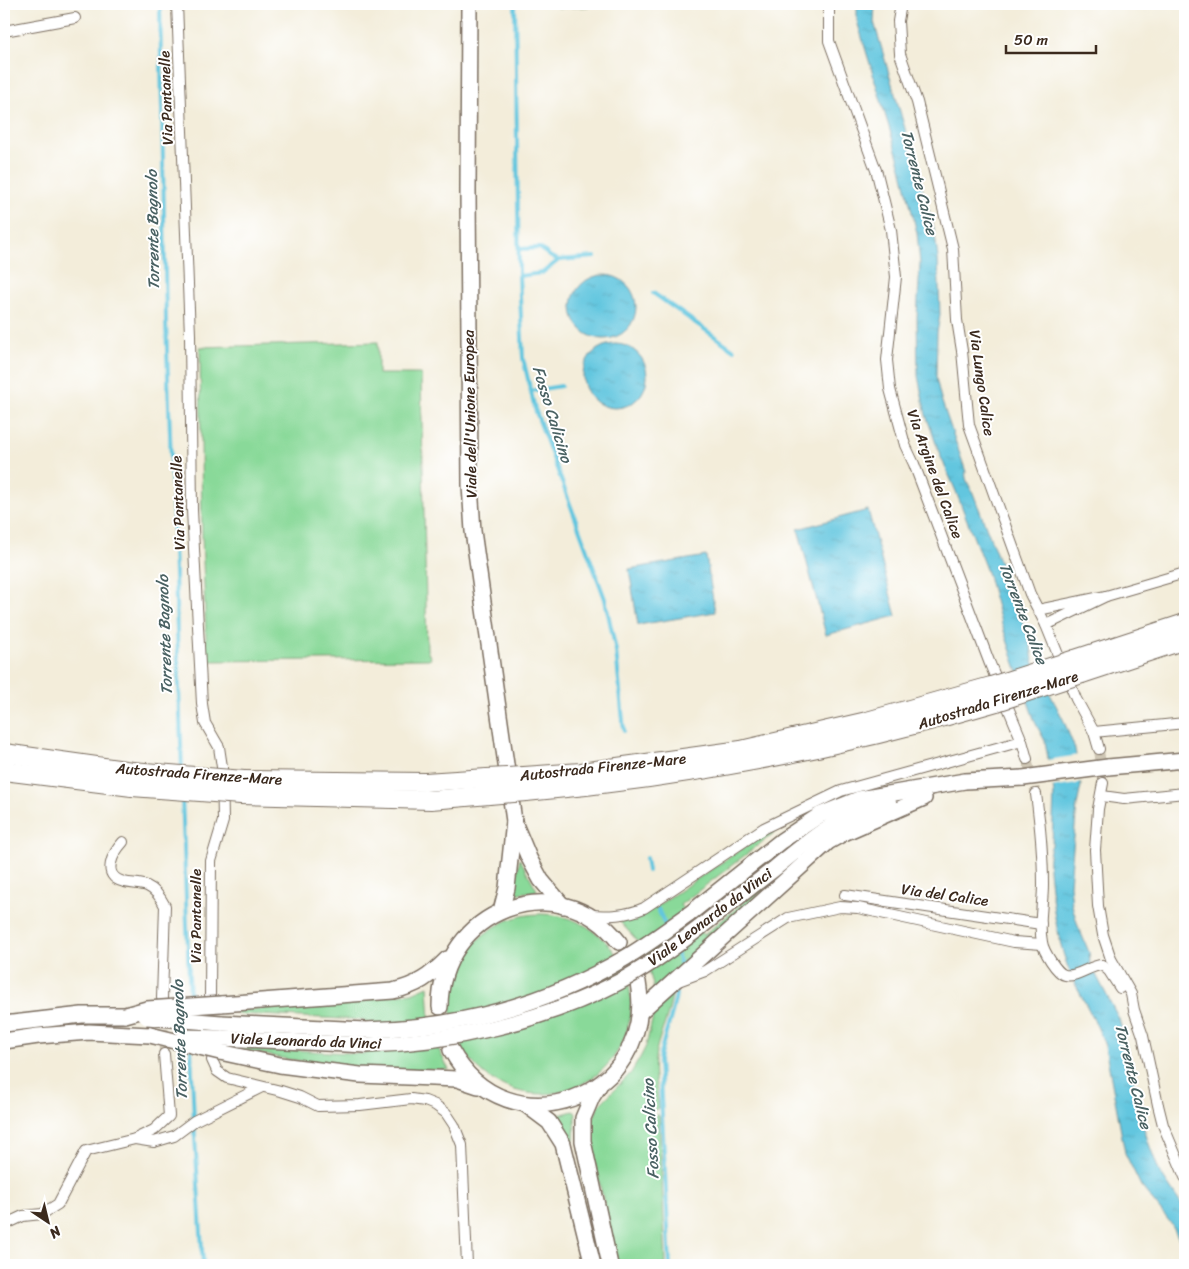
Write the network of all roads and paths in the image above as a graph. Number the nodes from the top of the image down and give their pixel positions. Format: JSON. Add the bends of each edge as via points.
{"nodes":[{"id":1,"x":177,"y":4,"type":"edge"},
{"id":2,"x":469,"y":4,"type":"edge"},
{"id":3,"x":829,"y":4,"type":"edge"},
{"id":4,"x":901,"y":4,"type":"edge"},
{"id":5,"x":75,"y":18,"type":"dead end"},
{"id":6,"x":4,"y":31,"type":"edge"},
{"id":7,"x":1185,"y":573,"type":"edge"},
{"id":8,"x":1106,"y":596,"type":"junction"},
{"id":9,"x":1038,"y":610,"type":"junction"},
{"id":10,"x":1185,"y":622,"type":"edge"},
{"id":11,"x":1046,"y":626,"type":"junction"},
{"id":12,"x":1185,"y":640,"type":"edge"},
{"id":13,"x":1078,"y":666,"type":"junction"},
{"id":14,"x":1185,"y":723,"type":"edge"},
{"id":15,"x":1094,"y":732,"type":"junction"},
{"id":16,"x":1022,"y":741,"type":"junction"},
{"id":17,"x":1099,"y":749,"type":"tunnel mouth"},
{"id":18,"x":4,"y":753,"type":"edge"},
{"id":19,"x":1027,"y":759,"type":"tunnel mouth"},
{"id":20,"x":1185,"y":760,"type":"edge"},
{"id":21,"x":4,"y":770,"type":"edge"},
{"id":22,"x":1022,"y":778,"type":"junction"},
{"id":23,"x":132,"y":779,"type":"junction"},
{"id":24,"x":1103,"y":783,"type":"tunnel mouth"},
{"id":25,"x":1185,"y":793,"type":"edge"},
{"id":26,"x":1036,"y":794,"type":"tunnel mouth"},
{"id":27,"x":1102,"y":796,"type":"junction"},
{"id":28,"x":924,"y":798,"type":"junction"},
{"id":29,"x":859,"y":799,"type":"junction"},
{"id":30,"x":811,"y":807,"type":"junction"},
{"id":31,"x":514,"y":821,"type":"junction"},
{"id":32,"x":124,"y":842,"type":"dead end"},
{"id":33,"x":845,"y":895,"type":"dead end"},
{"id":34,"x":563,"y":906,"type":"junction"},
{"id":35,"x":501,"y":911,"type":"junction"},
{"id":36,"x":587,"y":915,"type":"junction"},
{"id":37,"x":1041,"y":924,"type":"junction"},
{"id":38,"x":619,"y":942,"type":"dead end"},
{"id":39,"x":1042,"y":944,"type":"junction"},
{"id":40,"x":453,"y":953,"type":"junction"},
{"id":41,"x":638,"y":982,"type":"dead end"},
{"id":42,"x":670,"y":984,"type":"junction"},
{"id":43,"x":162,"y":998,"type":"dead end"},
{"id":44,"x":216,"y":1000,"type":"junction"},
{"id":45,"x":440,"y":1007,"type":"dead end"},
{"id":46,"x":1134,"y":1010,"type":"junction"},
{"id":47,"x":640,"y":1012,"type":"junction"},
{"id":48,"x":125,"y":1015,"type":"junction"},
{"id":49,"x":4,"y":1024,"type":"edge"},
{"id":50,"x":365,"y":1038,"type":"junction"},
{"id":51,"x":4,"y":1041,"type":"edge"},
{"id":52,"x":218,"y":1050,"type":"junction"},
{"id":53,"x":451,"y":1050,"type":"dead end"},
{"id":54,"x":164,"y":1054,"type":"tunnel mouth"},
{"id":55,"x":602,"y":1083,"type":"junction"},
{"id":56,"x":262,"y":1087,"type":"junction"},
{"id":57,"x":485,"y":1088,"type":"junction"},
{"id":58,"x":524,"y":1103,"type":"junction"},
{"id":59,"x":134,"y":1140,"type":"junction"},
{"id":60,"x":1185,"y":1177,"type":"edge"},
{"id":61,"x":4,"y":1225,"type":"edge"},
{"id":62,"x":467,"y":1265,"type":"edge"},
{"id":63,"x":593,"y":1265,"type":"edge"},
{"id":64,"x":610,"y":1265,"type":"edge"}],
"edges":[{"from":1,"to":44,"type":"street","name":"Via Pantanelle","via":[[190,335],[192,510],[202,704],[205,723],[219,747],[222,767],[222,821],[211,861]]},
{"from":2,"to":31,"type":"main road","name":"Viale dell'Unione Europea","via":[[470,485],[473,531]]},
{"from":3,"to":16,"type":"street","name":"Via Argine del Calice","via":[[829,41],[877,173],[891,230],[896,277],[887,360],[890,389],[905,445]]},
{"from":4,"to":9,"type":"street","name":"Via Lungo Calice","via":[[900,54],[917,102],[953,249],[970,425]]},
{"from":5,"to":6,"type":"street"},
{"from":7,"to":8,"type":"street"},
{"from":8,"to":9,"type":"street"},
{"from":8,"to":11,"type":"street"},
{"from":9,"to":11,"type":"street","name":"Via Lungo Calice"},
{"from":10,"to":13,"type":"highway","name":"Autostrada Firenze-Mare"},
{"from":11,"to":15,"type":"street","name":"Via Lungo Calice","via":[[1076,699]]},
{"from":12,"to":13,"type":"highway","name":"Autostrada Firenze-Mare"},
{"from":13,"to":23,"type":"highway","name":"Autostrada Firenze-Mare","bridge":true,"via":[[994,694],[914,726],[766,760],[606,785],[488,787],[432,800]]},
{"from":14,"to":15,"type":"street"},
{"from":15,"to":17,"type":"street","name":"Via Lungo Calice"},
{"from":16,"to":19,"type":"street","name":"Via Argine del Calice"},
{"from":16,"to":30,"type":"street","via":[[852,787]]},
{"from":18,"to":23,"type":"highway","name":"Autostrada Firenze-Mare"},
{"from":20,"to":22,"type":"main road","name":"Viale Leonardo da Vinci","bridge":true},
{"from":21,"to":23,"type":"highway","name":"Autostrada Firenze-Mare"},
{"from":22,"to":28,"type":"main road","name":"Viale Leonardo da Vinci"},
{"from":22,"to":29,"type":"main road","name":"Viale Leonardo da Vinci","via":[[965,782]]},
{"from":24,"to":27,"type":"street"},
{"from":25,"to":27,"type":"street","via":[[1124,799]]},
{"from":26,"to":37,"type":"street","via":[[1044,884]]},
{"from":27,"to":46,"type":"street","via":[[1095,850],[1098,906],[1108,951],[1131,994]]},
{"from":28,"to":42,"type":"main road","via":[[828,842]]},
{"from":28,"to":50,"type":"main road","name":"Viale Leonardo da Vinci","bridge":true,"via":[[873,807],[848,815],[824,829],[667,952],[593,994],[556,1009],[454,1036],[413,1042]]},
{"from":29,"to":30,"type":"main road"},
{"from":29,"to":50,"type":"main road","name":"Viale Leonardo da Vinci","bridge":true,"via":[[820,815],[796,830],[688,915],[626,957],[579,982],[504,1010]]},
{"from":30,"to":36,"type":"street","via":[[764,828],[644,908],[629,914]]},
{"from":31,"to":34,"type":"main road","name":"Viale dell'Unione Europea","via":[[541,880]]},
{"from":31,"to":35,"type":"main road","name":"Viale dell'Unione Europea","via":[[507,888]]},
{"from":32,"to":43,"type":"street","via":[[110,863],[113,875],[122,882],[136,883],[153,890],[164,906]]},
{"from":33,"to":37,"type":"street","name":"Via del Calice"},
{"from":34,"to":35,"type":"main road","name":"Viale dell'Unione Europea","via":[[532,904]]},
{"from":34,"to":36,"type":"main road","name":"Viale dell'Unione Europea"},
{"from":35,"to":40,"type":"main road","name":"Viale dell'Unione Europea","via":[[474,928]]},
{"from":36,"to":38,"type":"main road","name":"Viale dell'Unione Europea"},
{"from":37,"to":39,"type":"street"},
{"from":39,"to":42,"type":"street","via":[[1014,942],[858,908],[840,907],[781,921],[705,971]]},
{"from":39,"to":46,"type":"street","via":[[1059,972],[1065,976],[1102,965]]},
{"from":40,"to":44,"type":"main road","via":[[432,974],[401,989]]},
{"from":40,"to":45,"type":"main road","name":"Viale dell'Unione Europea","via":[[443,979]]},
{"from":41,"to":47,"type":"main road"},
{"from":42,"to":47,"type":"main road"},
{"from":44,"to":48,"type":"main road","bridge":true},
{"from":46,"to":60,"type":"street","via":[[1163,1125]]},
{"from":47,"to":55,"type":"main road","via":[[628,1051]]},
{"from":48,"to":49,"type":"main road","name":"Viale Leonardo da Vinci","via":[[82,1015]]},
{"from":48,"to":50,"type":"main road","name":"Viale Leonardo da Vinci","bridge":true},
{"from":50,"to":52,"type":"main road","name":"Viale Leonardo da Vinci"},
{"from":51,"to":52,"type":"main road","bridge":true,"via":[[79,1033],[150,1035]]},
{"from":52,"to":56,"type":"street","via":[[217,1071],[221,1075]]},
{"from":52,"to":57,"type":"main road","via":[[280,1065],[360,1075],[457,1079]]},
{"from":53,"to":57,"type":"main road","via":[[464,1070]]},
{"from":54,"to":59,"type":"street","via":[[168,1116],[154,1130]]},
{"from":55,"to":58,"type":"main road","via":[[574,1098],[556,1103]]},
{"from":55,"to":64,"type":"main road","via":[[584,1118],[583,1141]]},
{"from":56,"to":59,"type":"street","via":[[194,1121],[174,1136],[154,1142]]},
{"from":56,"to":62,"type":"street","via":[[300,1097],[318,1106],[411,1099],[425,1100],[446,1113],[462,1145]]},
{"from":57,"to":58,"type":"main road"},
{"from":58,"to":63,"type":"main road","via":[[549,1122],[563,1144]]},
{"from":59,"to":61,"type":"street","via":[[86,1151],[58,1204],[42,1214],[23,1216]]}]}
